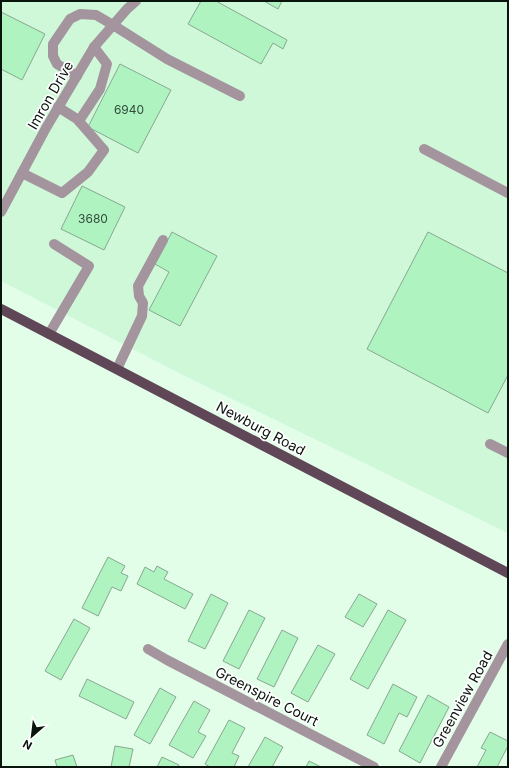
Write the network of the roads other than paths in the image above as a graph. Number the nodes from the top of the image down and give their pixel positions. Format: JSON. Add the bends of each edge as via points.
{"nodes":[{"id":1,"x":136,"y":1,"type":"edge"},
{"id":2,"x":113,"y":25,"type":"junction"},
{"id":3,"x":94,"y":46,"type":"junction"},
{"id":4,"x":77,"y":76,"type":"junction"},
{"id":5,"x":240,"y":96,"type":"dead end"},
{"id":6,"x":58,"y":107,"type":"junction"},
{"id":7,"x":79,"y":121,"type":"junction"},
{"id":8,"x":424,"y":149,"type":"dead end"},
{"id":9,"x":22,"y":173,"type":"junction"},
{"id":10,"x":508,"y":193,"type":"edge"},
{"id":11,"x":1,"y":212,"type":"edge"},
{"id":12,"x":163,"y":240,"type":"dead end"},
{"id":13,"x":54,"y":244,"type":"dead end"},
{"id":14,"x":1,"y":309,"type":"edge"},
{"id":15,"x":49,"y":334,"type":"junction"},
{"id":16,"x":117,"y":369,"type":"junction"},
{"id":17,"x":490,"y":444,"type":"dead end"},
{"id":18,"x":508,"y":453,"type":"edge"},
{"id":19,"x":508,"y":573,"type":"edge"},
{"id":20,"x":508,"y":644,"type":"edge"},
{"id":21,"x":148,"y":649,"type":"dead end"},
{"id":22,"x":374,"y":767,"type":"edge"},
{"id":23,"x":441,"y":767,"type":"edge"}],
"edges":[{"from":1,"to":2,"type":"street","name":"Imron Drive"},
{"from":2,"to":3,"type":"street","name":"Imron Drive"},
{"from":2,"to":4,"type":"street","via":[[96,15],[80,14],[70,19],[53,44],[53,56],[57,64]]},
{"from":2,"to":5,"type":"street","via":[[167,59]]},
{"from":3,"to":4,"type":"street","name":"Imron Drive"},
{"from":3,"to":7,"type":"street","via":[[107,64],[100,89]]},
{"from":4,"to":6,"type":"street","name":"Imron Drive"},
{"from":6,"to":7,"type":"street"},
{"from":6,"to":9,"type":"street","name":"Imron Drive"},
{"from":7,"to":9,"type":"street","via":[[104,150],[88,172],[62,193]]},
{"from":8,"to":10,"type":"street"},
{"from":9,"to":11,"type":"street","name":"Imron Drive"},
{"from":12,"to":16,"type":"street","via":[[138,286],[143,303],[142,316]]},
{"from":13,"to":15,"type":"street","via":[[90,266]]},
{"from":14,"to":15,"type":"main road","name":"Newburg Road"},
{"from":15,"to":16,"type":"main road","name":"Newburg Road"},
{"from":16,"to":19,"type":"main road","name":"Newburg Road"},
{"from":17,"to":18,"type":"street"},
{"from":20,"to":23,"type":"street","name":"Greenview Road"},
{"from":21,"to":22,"type":"street","name":"Greenspire Court"}]}
